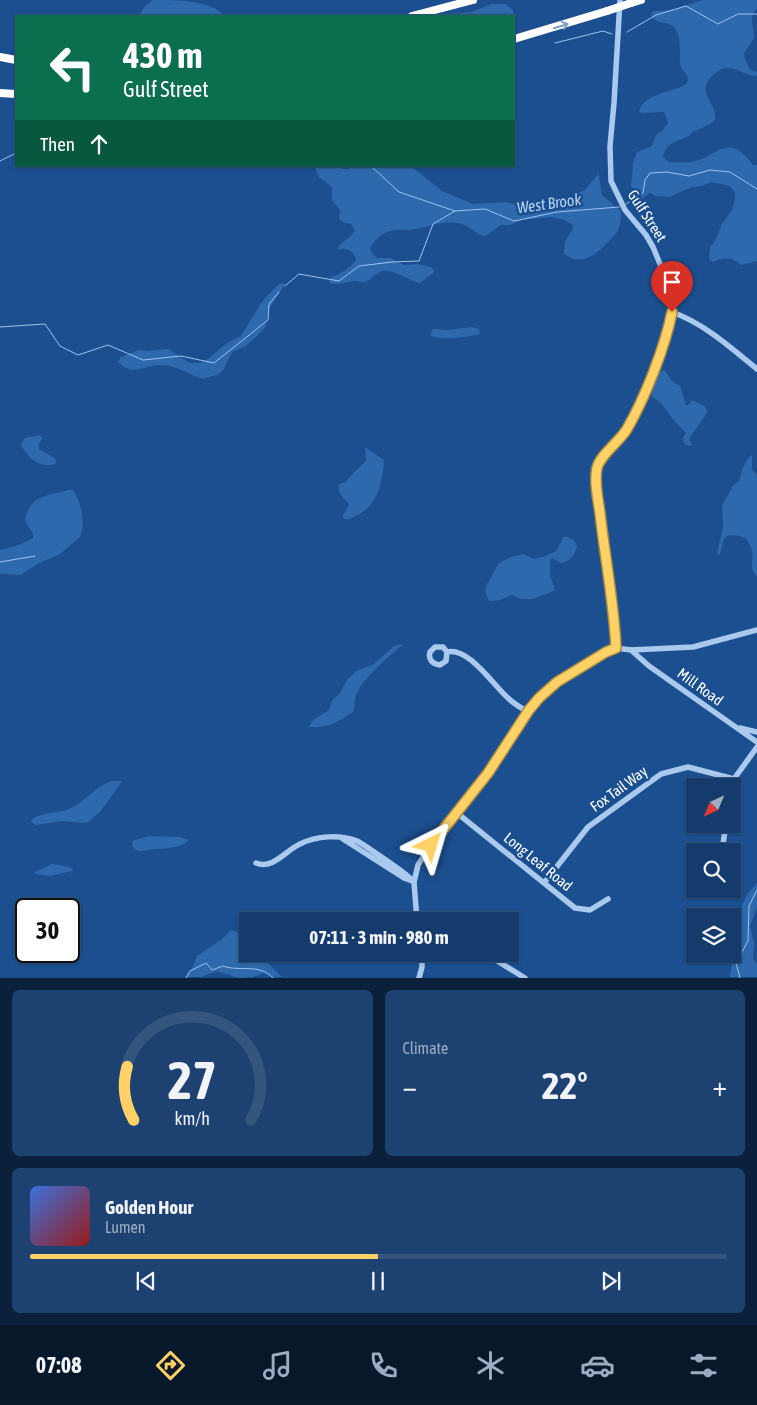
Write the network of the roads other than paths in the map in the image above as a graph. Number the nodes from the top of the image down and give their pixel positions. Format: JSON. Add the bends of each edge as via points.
{"nodes":[{"id":1,"x":473,"y":0,"type":"edge"},
{"id":2,"x":620,"y":0,"type":"edge"},
{"id":3,"x":641,"y":0,"type":"edge"},
{"id":4,"x":416,"y":15,"type":"edge"},
{"id":5,"x":515,"y":39,"type":"edge"},
{"id":6,"x":0,"y":58,"type":"edge"},
{"id":7,"x":15,"y":60,"type":"edge"},
{"id":8,"x":0,"y":93,"type":"edge"},
{"id":9,"x":15,"y":94,"type":"edge"},
{"id":10,"x":672,"y":312,"type":"junction"},
{"id":11,"x":757,"y":369,"type":"edge"},
{"id":12,"x":757,"y":630,"type":"edge"},
{"id":13,"x":616,"y":648,"type":"junction"},
{"id":14,"x":631,"y":650,"type":"junction"},
{"id":15,"x":448,"y":652,"type":"dead end"},
{"id":16,"x":528,"y":712,"type":"junction"},
{"id":17,"x":735,"y":727,"type":"junction"},
{"id":18,"x":757,"y":732,"type":"edge"},
{"id":19,"x":757,"y":742,"type":"edge"},
{"id":20,"x":757,"y":747,"type":"edge"},
{"id":21,"x":730,"y":778,"type":"edge"},
{"id":22,"x":735,"y":778,"type":"edge"},
{"id":23,"x":457,"y":813,"type":"junction"},
{"id":24,"x":256,"y":864,"type":"dead end"},
{"id":25,"x":414,"y":882,"type":"junction"},
{"id":26,"x":544,"y":883,"type":"junction"},
{"id":27,"x":608,"y":899,"type":"dead end"},
{"id":28,"x":417,"y":912,"type":"edge"},
{"id":29,"x":422,"y":962,"type":"edge"},
{"id":30,"x":499,"y":962,"type":"edge"},
{"id":31,"x":418,"y":978,"type":"edge"},
{"id":32,"x":525,"y":978,"type":"edge"}],
"edges":[{"from":1,"to":4,"type":"highway"},
{"from":2,"to":10,"type":"street","name":"Gulf Street","via":[[610,146],[612,180],[624,210],[653,247]]},
{"from":5,"to":3,"type":"highway","one_way":true,"bridge":true},
{"from":6,"to":7,"type":"highway"},
{"from":8,"to":9,"type":"highway"},
{"from":10,"to":11,"type":"street","via":[[708,330]]},
{"from":10,"to":13,"type":"street","via":[[643,396],[624,433],[598,463],[596,474]]},
{"from":12,"to":14,"type":"street","via":[[692,647]]},
{"from":13,"to":14,"type":"street"},
{"from":13,"to":16,"type":"street","via":[[557,682]]},
{"from":14,"to":17,"type":"street","name":"Mill Road"},
{"from":15,"to":16,"type":"street","via":[[458,652],[469,658],[509,699]]},
{"from":16,"to":23,"type":"street"},
{"from":17,"to":18,"type":"street"},
{"from":17,"to":19,"type":"street","name":"Mill Road"},
{"from":20,"to":22,"type":"street"},
{"from":21,"to":26,"type":"street","name":"Fox Tail Way","via":[[688,767],[661,774],[588,827]]},
{"from":23,"to":25,"type":"street","via":[[424,854]]},
{"from":23,"to":26,"type":"street","name":"Long Leaf Road"},
{"from":24,"to":25,"type":"street","via":[[271,863],[306,841],[342,838]]},
{"from":25,"to":28,"type":"street"},
{"from":26,"to":27,"type":"street","name":"Long Leaf Road","via":[[581,910],[593,909]]},
{"from":29,"to":31,"type":"street"},
{"from":30,"to":32,"type":"street"}]}
